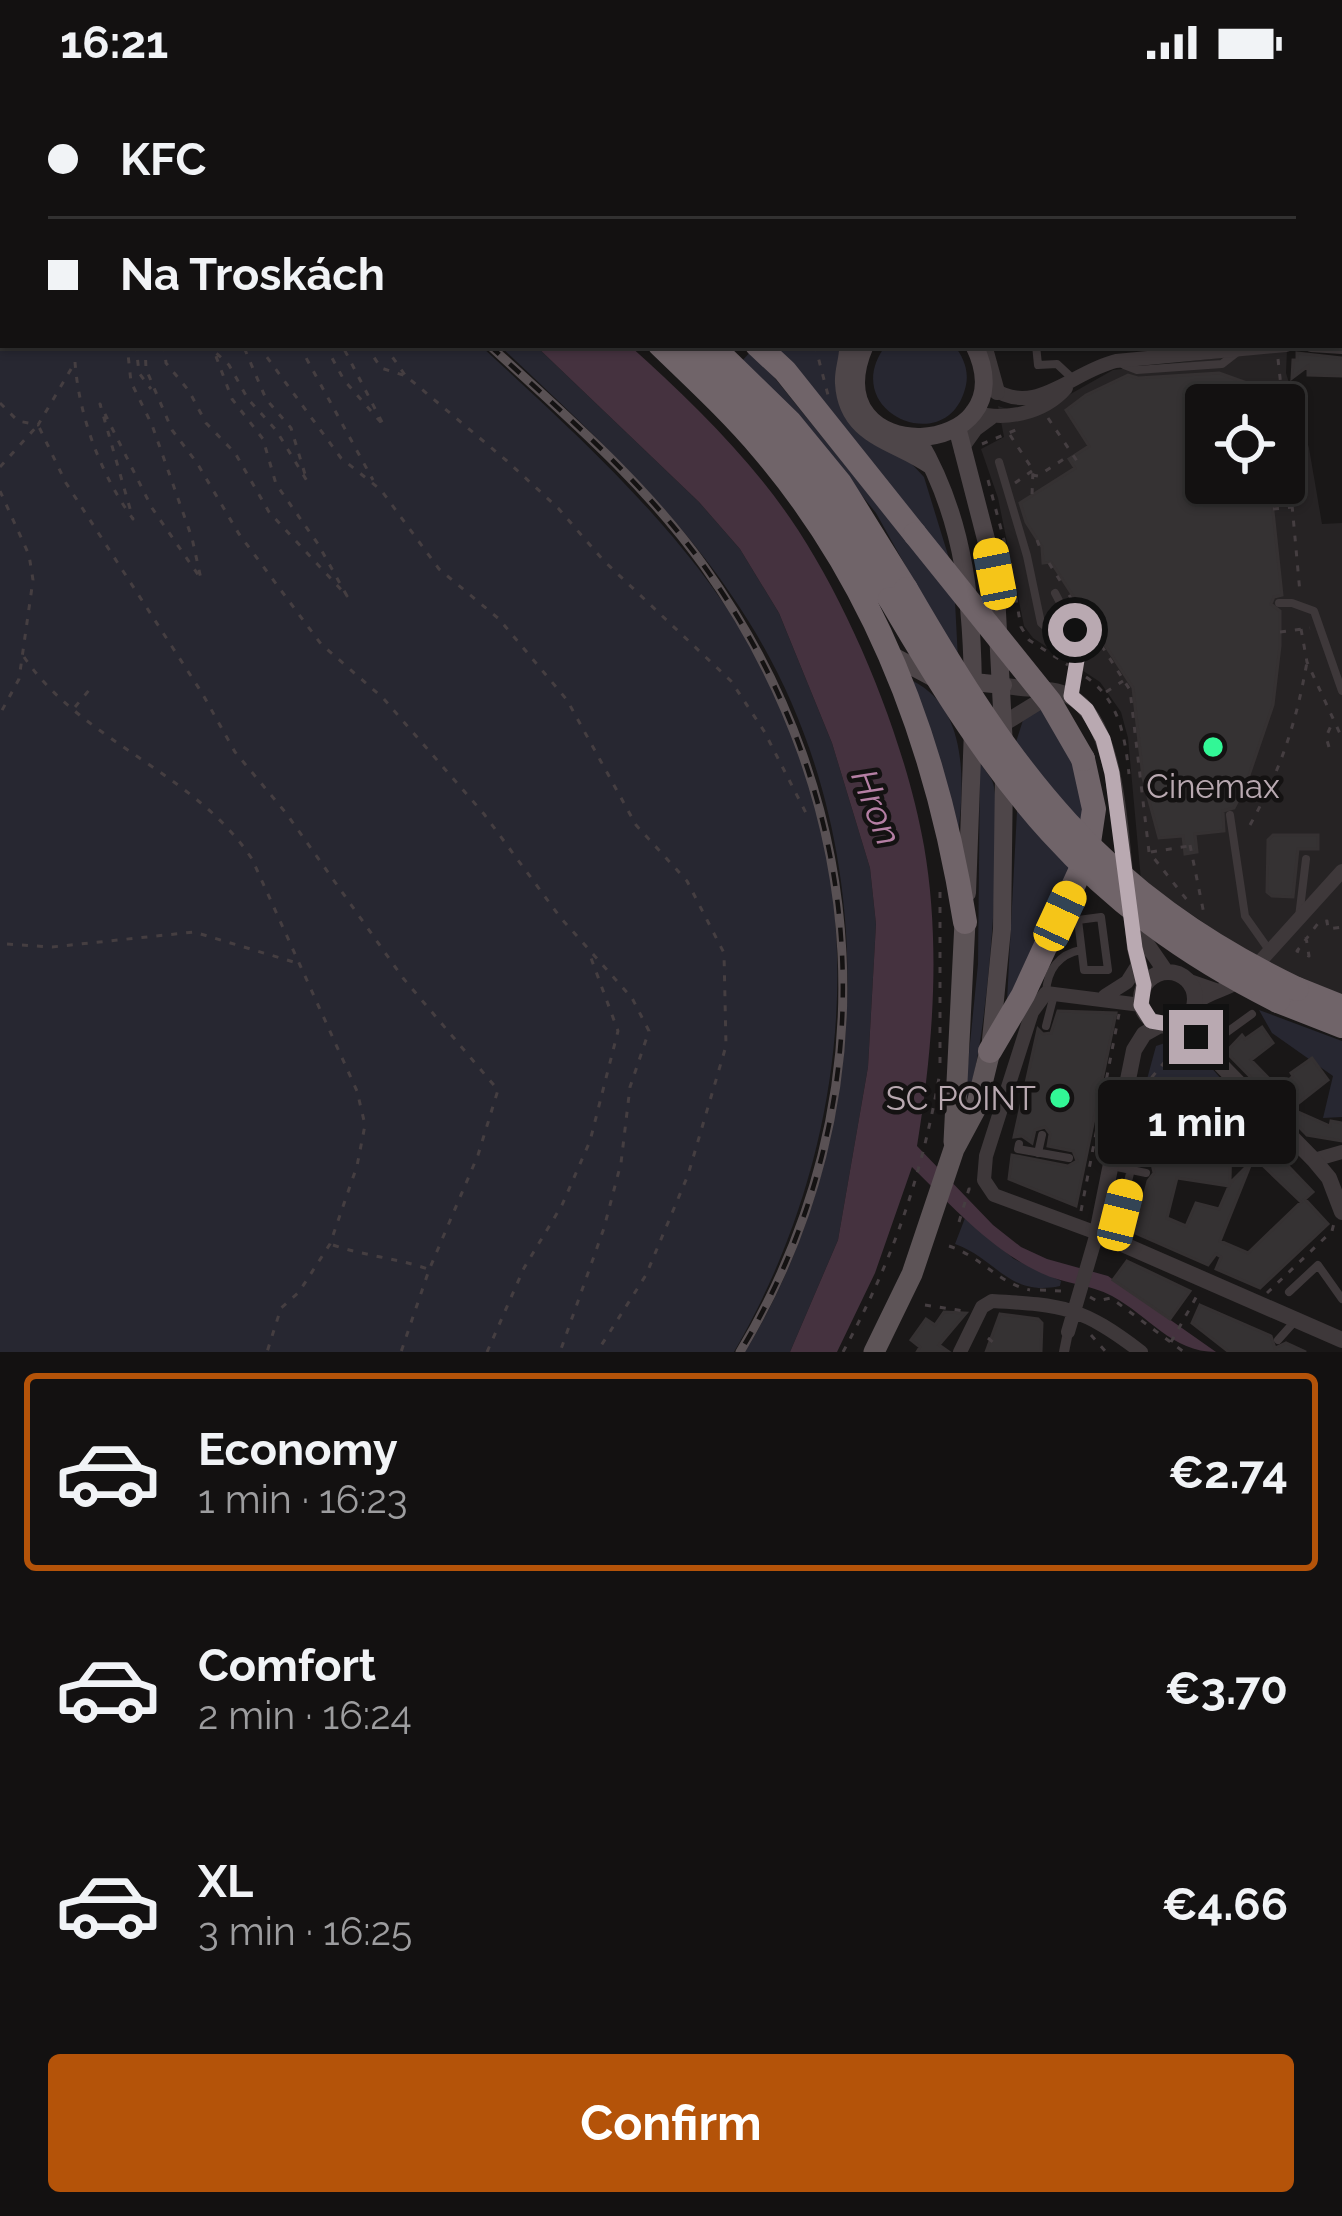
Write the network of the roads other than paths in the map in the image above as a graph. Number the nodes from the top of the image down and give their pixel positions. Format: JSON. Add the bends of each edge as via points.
{"nodes":[{"id":1,"x":663,"y":348,"type":"edge"},
{"id":2,"x":686,"y":348,"type":"edge"},
{"id":3,"x":714,"y":348,"type":"edge"},
{"id":4,"x":760,"y":348,"type":"edge"},
{"id":5,"x":858,"y":348,"type":"edge"},
{"id":6,"x":859,"y":348,"type":"edge"},
{"id":7,"x":975,"y":348,"type":"edge"},
{"id":8,"x":984,"y":348,"type":"edge"},
{"id":9,"x":1036,"y":348,"type":"edge"},
{"id":10,"x":1251,"y":348,"type":"edge"},
{"id":11,"x":1073,"y":379,"type":"junction"},
{"id":12,"x":990,"y":387,"type":"junction"},
{"id":13,"x":982,"y":415,"type":"junction"},
{"id":14,"x":957,"y":428,"type":"junction"},
{"id":15,"x":918,"y":440,"type":"junction"},
{"id":16,"x":962,"y":450,"type":"junction"},
{"id":17,"x":999,"y":463,"type":"dead end"},
{"id":18,"x":934,"y":467,"type":"junction"},
{"id":19,"x":1055,"y":593,"type":"dead end"},
{"id":20,"x":898,"y":594,"type":"junction"},
{"id":21,"x":1279,"y":603,"type":"dead end"},
{"id":22,"x":1001,"y":635,"type":"junction"},
{"id":23,"x":1078,"y":654,"type":"junction"},
{"id":24,"x":891,"y":655,"type":"junction"},
{"id":25,"x":973,"y":685,"type":"junction"},
{"id":26,"x":1003,"y":685,"type":"junction"},
{"id":27,"x":1342,"y":691,"type":"edge"},
{"id":28,"x":1063,"y":694,"type":"junction"},
{"id":29,"x":1004,"y":724,"type":"junction"},
{"id":30,"x":1230,"y":814,"type":"dead end"},
{"id":31,"x":1306,"y":859,"type":"dead end"},
{"id":32,"x":1339,"y":880,"type":"edge"},
{"id":33,"x":1298,"y":920,"type":"junction"},
{"id":34,"x":965,"y":922,"type":"junction"},
{"id":35,"x":1134,"y":926,"type":"junction"},
{"id":36,"x":1081,"y":950,"type":"junction"},
{"id":37,"x":1270,"y":951,"type":"junction"},
{"id":38,"x":1139,"y":963,"type":"junction"},
{"id":39,"x":1166,"y":972,"type":"junction"},
{"id":40,"x":1187,"y":980,"type":"junction"},
{"id":41,"x":1050,"y":993,"type":"junction"},
{"id":42,"x":1142,"y":994,"type":"junction"},
{"id":43,"x":1219,"y":995,"type":"junction"},
{"id":44,"x":1288,"y":995,"type":"junction"},
{"id":45,"x":1099,"y":997,"type":"junction"},
{"id":46,"x":1342,"y":1007,"type":"edge"},
{"id":47,"x":1252,"y":1014,"type":"dead end"},
{"id":48,"x":1046,"y":1026,"type":"dead end"},
{"id":49,"x":1342,"y":1026,"type":"edge"},
{"id":50,"x":1189,"y":1028,"type":"junction"},
{"id":51,"x":990,"y":1051,"type":"junction"},
{"id":52,"x":1042,"y":1135,"type":"dead end"},
{"id":53,"x":1019,"y":1144,"type":"dead end"},
{"id":54,"x":954,"y":1149,"type":"junction"},
{"id":55,"x":1342,"y":1152,"type":"edge"},
{"id":56,"x":1038,"y":1154,"type":"junction"},
{"id":57,"x":1069,"y":1159,"type":"dead end"},
{"id":58,"x":1314,"y":1160,"type":"junction"},
{"id":59,"x":1131,"y":1169,"type":"junction"},
{"id":60,"x":1109,"y":1173,"type":"junction"},
{"id":61,"x":1146,"y":1174,"type":"dead end"},
{"id":62,"x":1127,"y":1184,"type":"junction"},
{"id":63,"x":1120,"y":1215,"type":"dead end"},
{"id":64,"x":1337,"y":1216,"type":"edge"},
{"id":65,"x":1096,"y":1233,"type":"junction"},
{"id":66,"x":1288,"y":1292,"type":"dead end"},
{"id":67,"x":1342,"y":1299,"type":"edge"},
{"id":68,"x":1075,"y":1310,"type":"junction"},
{"id":69,"x":1296,"y":1320,"type":"junction"},
{"id":70,"x":1075,"y":1329,"type":"joint"},
{"id":71,"x":1278,"y":1340,"type":"dead end"},
{"id":72,"x":1342,"y":1340,"type":"edge"},
{"id":73,"x":874,"y":1352,"type":"edge"},
{"id":74,"x":960,"y":1352,"type":"edge"},
{"id":75,"x":1064,"y":1352,"type":"edge"},
{"id":76,"x":1141,"y":1352,"type":"edge"}],
"edges":[{"from":1,"to":24,"type":"highway","via":[[790,484]]},
{"from":2,"to":20,"type":"highway","via":[[803,466]]},
{"from":3,"to":20,"type":"highway","via":[[840,483]]},
{"from":4,"to":51,"type":"highway","bridge":true,"via":[[1050,702],[1083,759],[1094,809],[1088,856]]},
{"from":5,"to":18,"type":"main road","via":[[844,384],[858,421]]},
{"from":6,"to":15,"type":"main road","via":[[857,384],[868,413]]},
{"from":7,"to":12,"type":"main road"},
{"from":8,"to":12,"type":"street"},
{"from":9,"to":11,"type":"lane","via":[[1038,365],[1057,364]]},
{"from":10,"to":11,"type":"street","via":[[1116,362]]},
{"from":11,"to":12,"type":"street","via":[[1020,401]]},
{"from":11,"to":13,"type":"street","via":[[1043,407]]},
{"from":12,"to":13,"type":"main road"},
{"from":13,"to":14,"type":"main road"},
{"from":13,"to":16,"type":"street"},
{"from":14,"to":15,"type":"main road"},
{"from":14,"to":16,"type":"main road"},
{"from":15,"to":18,"type":"main road"},
{"from":16,"to":22,"type":"main road","via":[[988,535]]},
{"from":17,"to":23,"type":"lane","via":[[1040,623]]},
{"from":18,"to":25,"type":"main road","via":[[962,553]]},
{"from":19,"to":23,"type":"lane"},
{"from":20,"to":44,"type":"highway","bridge":true,"via":[[981,748],[1068,852],[1197,956]]},
{"from":21,"to":27,"type":"lane","via":[[1314,611]]},
{"from":22,"to":26,"type":"main road"},
{"from":22,"to":28,"type":"street"},
{"from":23,"to":28,"type":"lane"},
{"from":24,"to":25,"type":"main road","via":[[934,678]]},
{"from":24,"to":34,"type":"highway","via":[[938,785]]},
{"from":25,"to":26,"type":"main road"},
{"from":25,"to":34,"type":"main road"},
{"from":26,"to":28,"type":"street"},
{"from":26,"to":29,"type":"main road"},
{"from":28,"to":29,"type":"street","via":[[1036,700]]},
{"from":28,"to":35,"type":"street","via":[[1087,710],[1103,739]]},
{"from":29,"to":51,"type":"main road","via":[[1004,875]]},
{"from":30,"to":37,"type":"lane","via":[[1245,916]]},
{"from":31,"to":33,"type":"lane"},
{"from":32,"to":33,"type":"street"},
{"from":33,"to":37,"type":"street"},
{"from":34,"to":54,"type":"main road"},
{"from":35,"to":38,"type":"street"},
{"from":35,"to":39,"type":"street"},
{"from":36,"to":36,"type":"lane","via":[[1084,970],[1108,970],[1101,917],[1078,920]]},
{"from":36,"to":41,"type":"lane","via":[[1055,963]]},
{"from":37,"to":43,"type":"street"},
{"from":38,"to":42,"type":"street"},
{"from":38,"to":45,"type":"street","via":[[1127,982]]},
{"from":39,"to":40,"type":"street"},
{"from":39,"to":42,"type":"street"},
{"from":40,"to":43,"type":"street"},
{"from":40,"to":50,"type":"street"},
{"from":41,"to":45,"type":"street"},
{"from":41,"to":48,"type":"lane"},
{"from":41,"to":65,"type":"street","via":[[1032,1012],[984,1180],[994,1195]]},
{"from":42,"to":45,"type":"street"},
{"from":42,"to":50,"type":"street","via":[[1145,1014]]},
{"from":43,"to":50,"type":"street"},
{"from":44,"to":46,"type":"highway"},
{"from":44,"to":49,"type":"highway"},
{"from":47,"to":50,"type":"lane","via":[[1227,1029]]},
{"from":50,"to":58,"type":"street"},
{"from":50,"to":60,"type":"street","via":[[1144,1034],[1134,1050]]},
{"from":51,"to":54,"type":"main road","via":[[976,1108]]},
{"from":52,"to":56,"type":"lane"},
{"from":53,"to":56,"type":"lane"},
{"from":54,"to":73,"type":"main road","via":[[923,1246]]},
{"from":55,"to":58,"type":"street"},
{"from":56,"to":57,"type":"lane"},
{"from":58,"to":64,"type":"street","via":[[1329,1178]]},
{"from":59,"to":60,"type":"lane"},
{"from":59,"to":61,"type":"lane"},
{"from":59,"to":62,"type":"lane"},
{"from":60,"to":62,"type":"lane"},
{"from":60,"to":65,"type":"street"},
{"from":62,"to":63,"type":"lane"},
{"from":65,"to":68,"type":"street"},
{"from":65,"to":69,"type":"street"},
{"from":66,"to":67,"type":"lane","via":[[1318,1265]]},
{"from":68,"to":70,"type":"street"},
{"from":68,"to":74,"type":"street","via":[[986,1303]]},
{"from":68,"to":76,"type":"street"},
{"from":69,"to":71,"type":"lane"},
{"from":69,"to":72,"type":"street"},
{"from":70,"to":75,"type":"street"}]}
